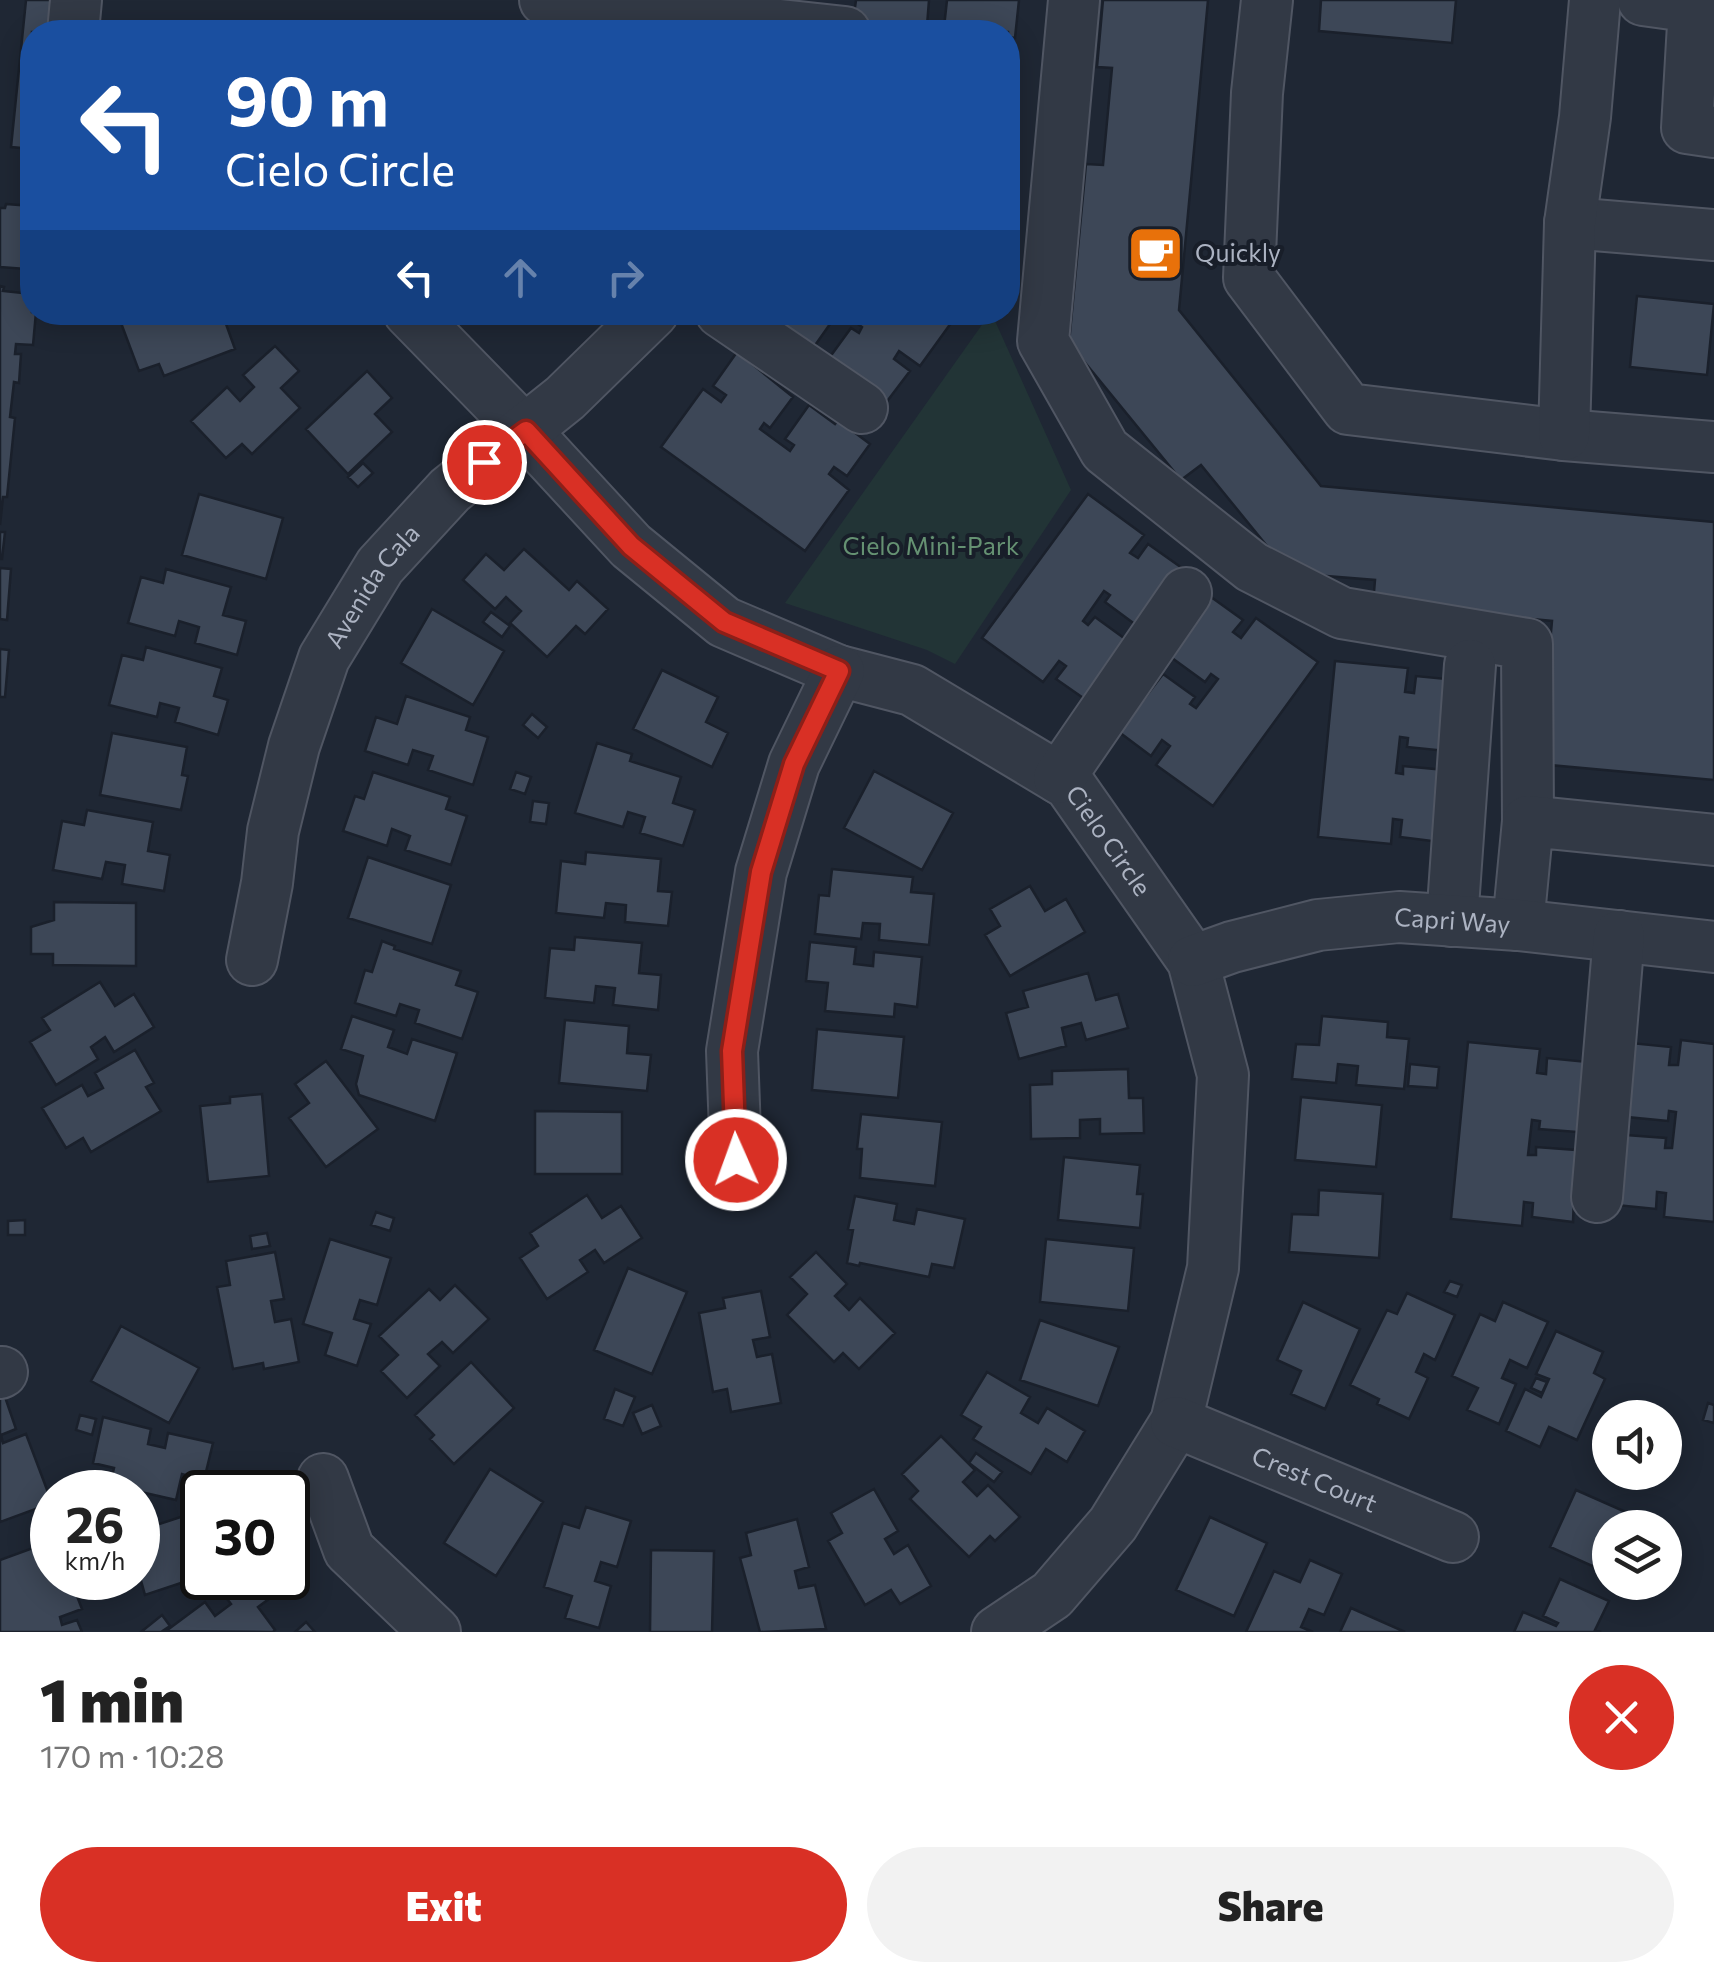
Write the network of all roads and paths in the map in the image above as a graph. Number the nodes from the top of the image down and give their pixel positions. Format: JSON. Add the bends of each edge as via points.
{"nodes":[{"id":1,"x":545,"y":0,"type":"edge"},
{"id":2,"x":1074,"y":0,"type":"edge"},
{"id":3,"x":1267,"y":0,"type":"edge"},
{"id":4,"x":1595,"y":0,"type":"edge"},
{"id":5,"x":1643,"y":0,"type":"edge"},
{"id":6,"x":765,"y":19,"type":"edge"},
{"id":7,"x":1714,"y":132,"type":"edge"},
{"id":8,"x":1570,"y":223,"type":"junction"},
{"id":9,"x":1714,"y":234,"type":"edge"},
{"id":10,"x":422,"y":325,"type":"edge"},
{"id":11,"x":644,"y":325,"type":"edge"},
{"id":12,"x":740,"y":325,"type":"edge"},
{"id":13,"x":862,"y":408,"type":"dead end"},
{"id":14,"x":526,"y":431,"type":"junction"},
{"id":15,"x":1564,"y":435,"type":"junction"},
{"id":16,"x":1714,"y":447,"type":"edge"},
{"id":17,"x":1186,"y":594,"type":"dead end"},
{"id":18,"x":1470,"y":664,"type":"dead end"},
{"id":19,"x":839,"y":671,"type":"junction"},
{"id":20,"x":1059,"y":778,"type":"junction"},
{"id":21,"x":1528,"y":822,"type":"junction"},
{"id":22,"x":1714,"y":840,"type":"edge"},
{"id":23,"x":1452,"y":920,"type":"junction"},
{"id":24,"x":1518,"y":924,"type":"junction"},
{"id":25,"x":1619,"y":936,"type":"junction"},
{"id":26,"x":1714,"y":947,"type":"edge"},
{"id":27,"x":252,"y":960,"type":"dead end"},
{"id":28,"x":1193,"y":961,"type":"junction"},
{"id":29,"x":736,"y":1160,"type":"dead end"},
{"id":30,"x":1597,"y":1197,"type":"dead end"},
{"id":31,"x":1176,"y":1422,"type":"junction"},
{"id":32,"x":324,"y":1479,"type":"dead end"},
{"id":33,"x":1452,"y":1537,"type":"dead end"},
{"id":34,"x":436,"y":1632,"type":"edge"},
{"id":35,"x":997,"y":1632,"type":"edge"}],
"edges":[{"from":1,"to":6,"type":"street"},
{"from":2,"to":21,"type":"street","via":[[1043,341],[1105,450],[1252,567],[1342,613],[1527,644]]},
{"from":3,"to":15,"type":"street","via":[[1249,278],[1348,410]]},
{"from":4,"to":8,"type":"street"},
{"from":5,"to":7,"type":"street","via":[[1694,6],[1687,128]]},
{"from":8,"to":9,"type":"street"},
{"from":8,"to":15,"type":"street"},
{"from":10,"to":14,"type":"street","name":"Cielo Circle"},
{"from":11,"to":14,"type":"street","name":"Avenida Cala"},
{"from":12,"to":13,"type":"street"},
{"from":14,"to":19,"type":"street","name":"Cielo Circle","via":[[631,546],[724,622]]},
{"from":14,"to":27,"type":"street","name":"Avenida Cala","via":[[450,490],[380,566],[324,658],[273,831]]},
{"from":15,"to":16,"type":"street"},
{"from":17,"to":20,"type":"street"},
{"from":18,"to":23,"type":"street"},
{"from":19,"to":20,"type":"street","name":"Cielo Circle","via":[[912,690]]},
{"from":19,"to":29,"type":"street","via":[[794,764],[761,872],[732,1051]]},
{"from":20,"to":28,"type":"street","name":"Cielo Circle"},
{"from":21,"to":22,"type":"street"},
{"from":21,"to":24,"type":"street"},
{"from":23,"to":24,"type":"street","name":"Capri Way"},
{"from":23,"to":28,"type":"street","name":"Capri Way","via":[[1398,917],[1318,925]]},
{"from":24,"to":25,"type":"street","name":"Capri Way"},
{"from":25,"to":26,"type":"street","name":"Capri Way"},
{"from":25,"to":30,"type":"street"},
{"from":28,"to":31,"type":"street","name":"Cielo Circle","via":[[1223,1075],[1213,1268]]},
{"from":31,"to":33,"type":"street","name":"Crest Court"},
{"from":31,"to":35,"type":"street","name":"Cielo Circle","via":[[1113,1524],[1052,1595]]},
{"from":32,"to":34,"type":"street","via":[[350,1550]]}]}
